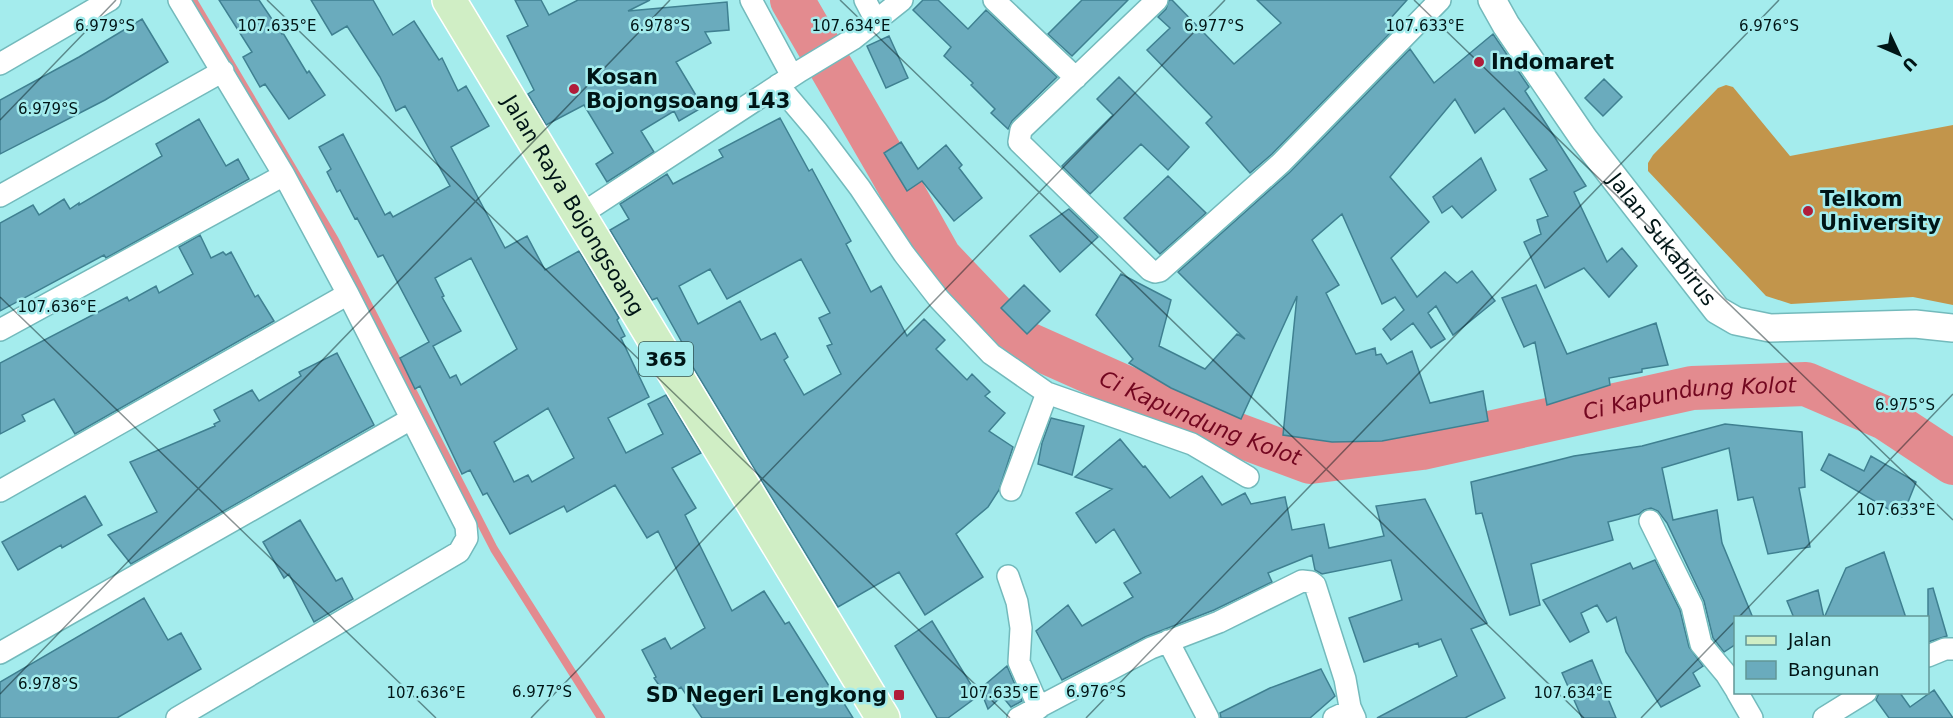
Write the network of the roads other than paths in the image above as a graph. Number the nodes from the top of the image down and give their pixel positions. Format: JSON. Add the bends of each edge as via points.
{"nodes":[{"id":1,"x":110,"y":0,"type":"edge"},
{"id":2,"x":179,"y":0,"type":"edge"},
{"id":3,"x":449,"y":0,"type":"edge"},
{"id":4,"x":752,"y":0,"type":"edge"},
{"id":5,"x":865,"y":0,"type":"edge"},
{"id":6,"x":902,"y":0,"type":"edge"},
{"id":7,"x":994,"y":0,"type":"edge"},
{"id":8,"x":1157,"y":0,"type":"edge"},
{"id":9,"x":1440,"y":0,"type":"edge"},
{"id":10,"x":1492,"y":0,"type":"edge"},
{"id":11,"x":876,"y":21,"type":"junction"},
{"id":12,"x":0,"y":64,"type":"edge"},
{"id":13,"x":223,"y":71,"type":"junction"},
{"id":14,"x":790,"y":78,"type":"junction"},
{"id":15,"x":1076,"y":78,"type":"junction"},
{"id":16,"x":284,"y":175,"type":"junction"},
{"id":17,"x":0,"y":196,"type":"edge"},
{"id":18,"x":580,"y":215,"type":"junction"},
{"id":19,"x":348,"y":294,"type":"junction"},
{"id":20,"x":1953,"y":328,"type":"edge"},
{"id":21,"x":0,"y":330,"type":"edge"},
{"id":22,"x":1047,"y":393,"type":"junction"},
{"id":23,"x":411,"y":419,"type":"junction"},
{"id":24,"x":1248,"y":477,"type":"dead end"},
{"id":25,"x":1011,"y":490,"type":"dead end"},
{"id":26,"x":0,"y":491,"type":"edge"},
{"id":27,"x":1650,"y":521,"type":"dead end"},
{"id":28,"x":1008,"y":576,"type":"dead end"},
{"id":29,"x":1168,"y":641,"type":"junction"},
{"id":30,"x":1953,"y":649,"type":"edge"},
{"id":31,"x":0,"y":653,"type":"edge"},
{"id":32,"x":1929,"y":656,"type":"edge"},
{"id":33,"x":1734,"y":688,"type":"edge"},
{"id":34,"x":1738,"y":694,"type":"edge"},
{"id":35,"x":1864,"y":694,"type":"edge"},
{"id":36,"x":1039,"y":708,"type":"junction"},
{"id":37,"x":1347,"y":715,"type":"edge"},
{"id":38,"x":177,"y":718,"type":"edge"},
{"id":39,"x":883,"y":718,"type":"edge"},
{"id":40,"x":1018,"y":718,"type":"edge"},
{"id":41,"x":1208,"y":718,"type":"edge"},
{"id":42,"x":1752,"y":718,"type":"edge"},
{"id":43,"x":1824,"y":718,"type":"edge"}],
"edges":[{"from":1,"to":12,"type":"street"},
{"from":2,"to":13,"type":"street"},
{"from":3,"to":18,"type":"main road","name":"Jalan Raya Bojongsoang","number":"365"},
{"from":4,"to":14,"type":"street"},
{"from":5,"to":11,"type":"street"},
{"from":6,"to":11,"type":"street"},
{"from":7,"to":15,"type":"street"},
{"from":8,"to":15,"type":"street"},
{"from":9,"to":15,"type":"street","via":[[1281,163],[1160,271],[1150,270],[1019,142],[1021,130]]},
{"from":10,"to":20,"type":"street","name":"Jalan Sukabirus","via":[[1584,139],[1717,310],[1736,321],[1770,328],[1915,324]]},
{"from":11,"to":14,"type":"street"},
{"from":13,"to":16,"type":"street"},
{"from":13,"to":17,"type":"street"},
{"from":14,"to":18,"type":"street"},
{"from":14,"to":22,"type":"street","via":[[817,131],[939,299],[992,354]]},
{"from":16,"to":19,"type":"street"},
{"from":16,"to":21,"type":"street"},
{"from":18,"to":39,"type":"main road","name":"Jalan Raya Bojongsoang","number":"365"},
{"from":19,"to":23,"type":"street"},
{"from":19,"to":26,"type":"street"},
{"from":22,"to":24,"type":"street","via":[[1192,444]]},
{"from":22,"to":25,"type":"street"},
{"from":23,"to":31,"type":"street"},
{"from":23,"to":38,"type":"street","via":[[466,526],[467,538],[459,552]]},
{"from":27,"to":33,"type":"street","via":[[1692,606],[1701,644]]},
{"from":28,"to":36,"type":"street","via":[[1022,628],[1019,662]]},
{"from":29,"to":36,"type":"street"},
{"from":29,"to":37,"type":"street","via":[[1219,622],[1302,581],[1311,582],[1345,679]]},
{"from":29,"to":41,"type":"street"},
{"from":30,"to":32,"type":"street"},
{"from":34,"to":42,"type":"street"},
{"from":35,"to":43,"type":"street"},
{"from":36,"to":40,"type":"street"}]}
